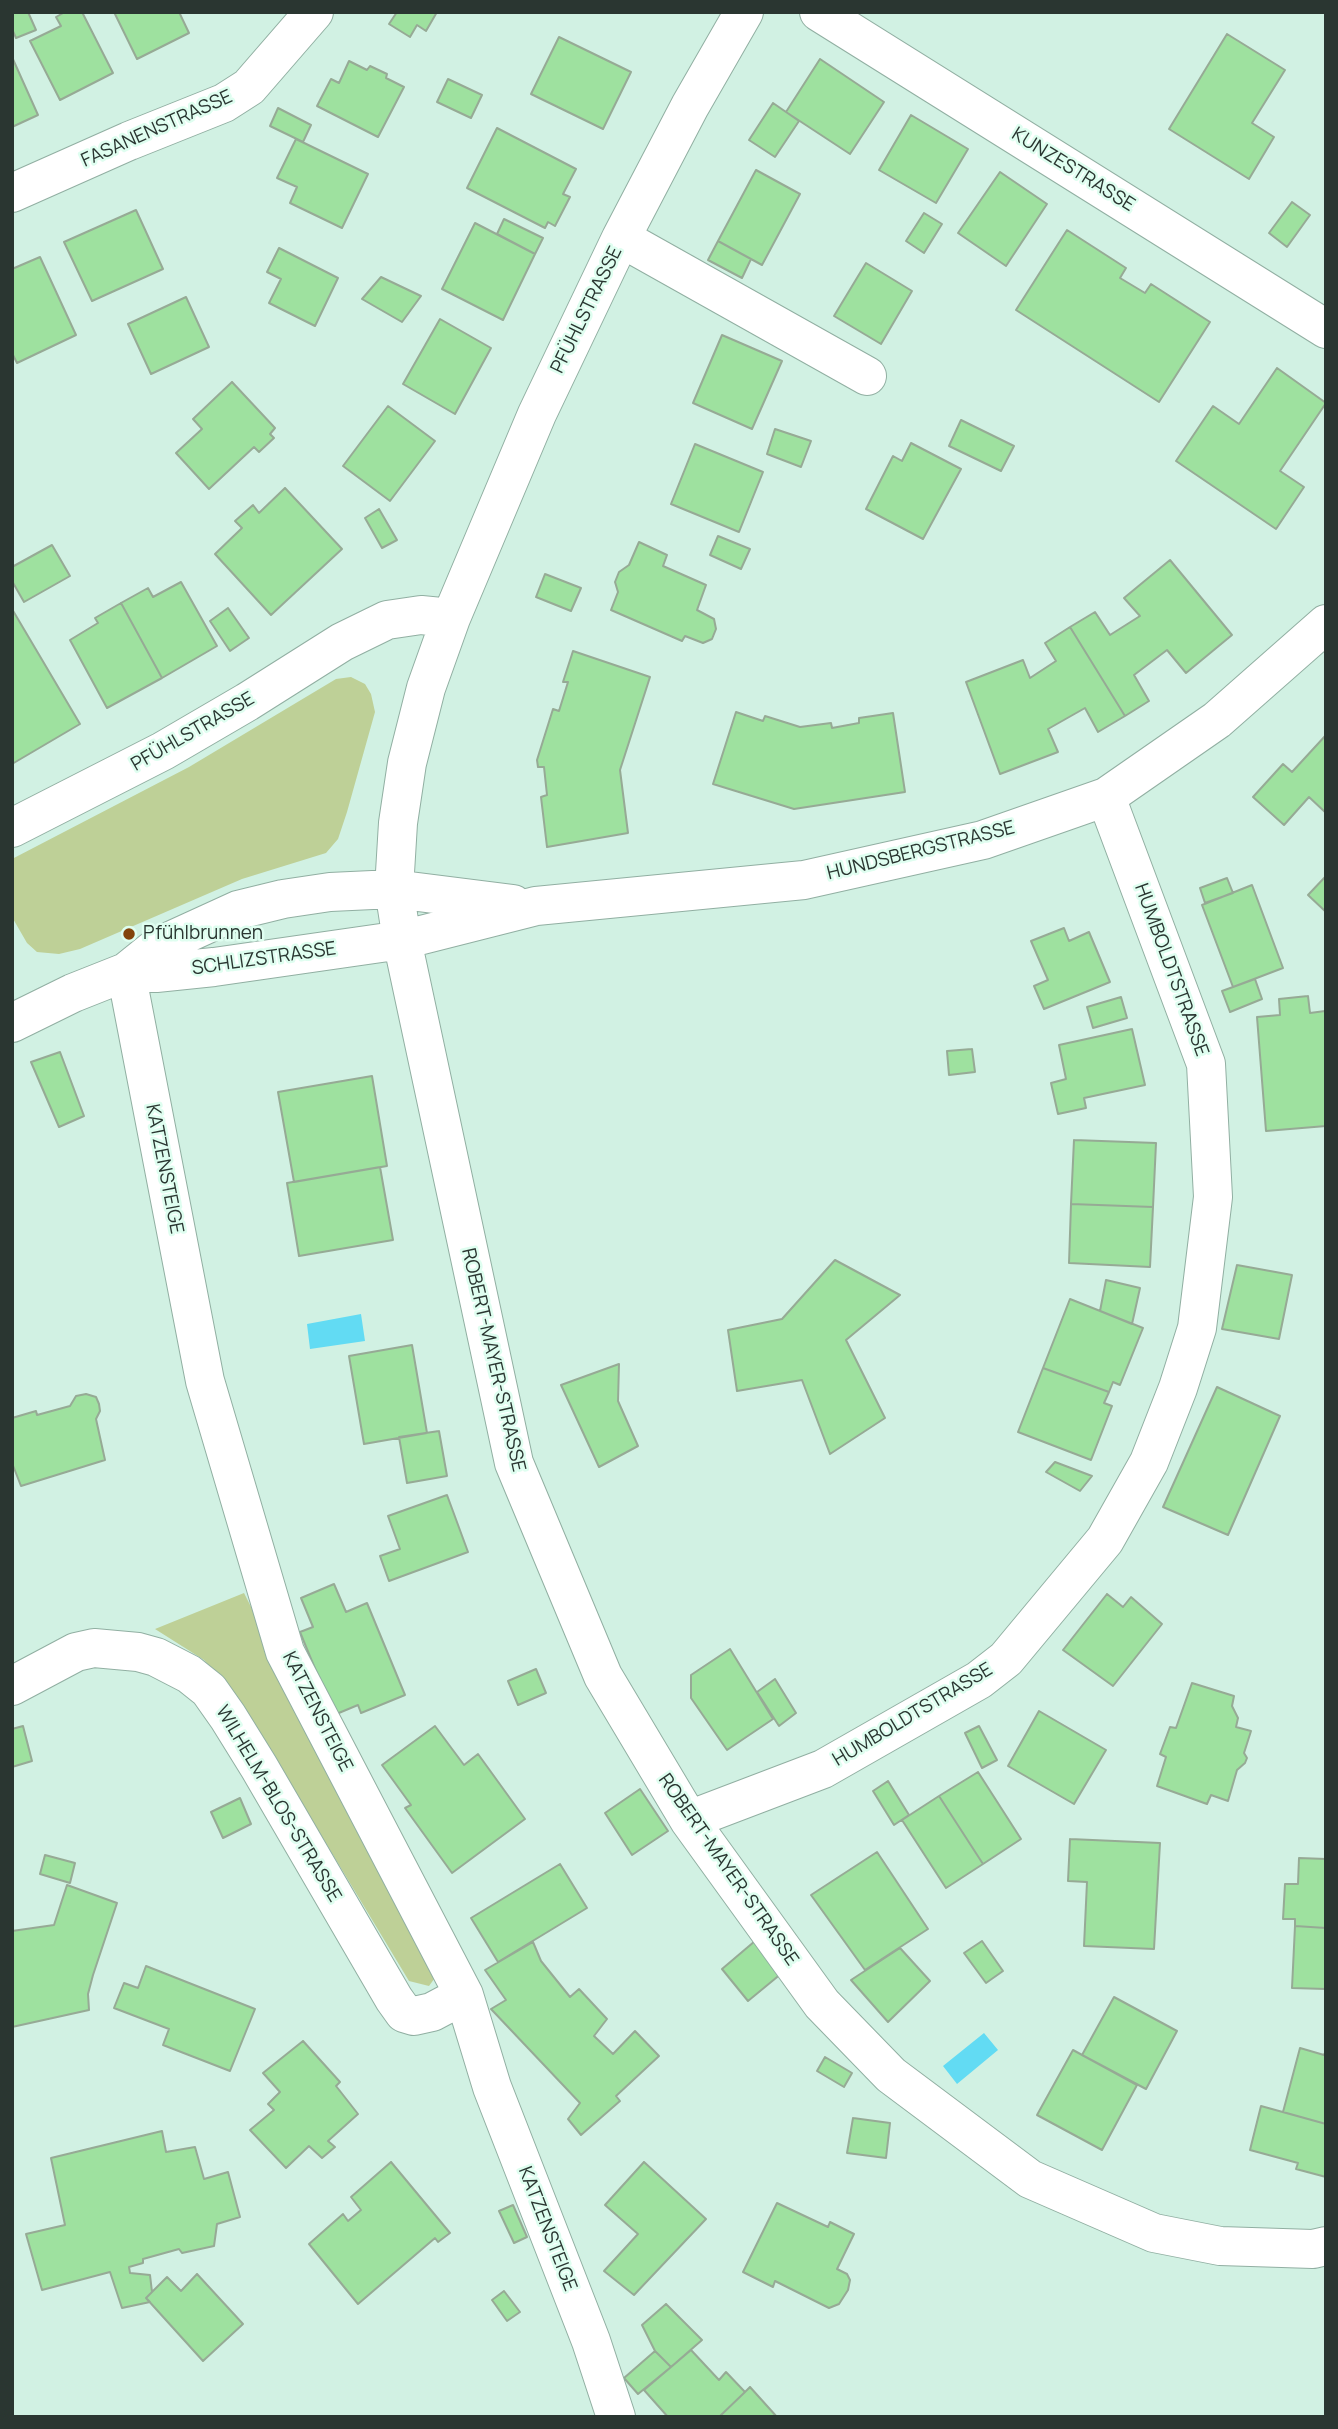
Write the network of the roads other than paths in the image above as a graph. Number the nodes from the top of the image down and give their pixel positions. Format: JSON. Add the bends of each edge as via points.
{"nodes":[{"id":1,"x":314,"y":12,"type":"edge"},
{"id":2,"x":744,"y":12,"type":"edge"},
{"id":3,"x":819,"y":12,"type":"edge"},
{"id":4,"x":12,"y":193,"type":"edge"},
{"id":5,"x":621,"y":238,"type":"junction"},
{"id":6,"x":1326,"y":329,"type":"edge"},
{"id":7,"x":867,"y":376,"type":"dead end"},
{"id":8,"x":451,"y":618,"type":"junction"},
{"id":9,"x":1326,"y":624,"type":"edge"},
{"id":10,"x":1106,"y":797,"type":"junction"},
{"id":11,"x":12,"y":828,"type":"edge"},
{"id":12,"x":394,"y":889,"type":"junction"},
{"id":13,"x":536,"y":906,"type":"junction"},
{"id":14,"x":402,"y":940,"type":"junction"},
{"id":15,"x":126,"y":972,"type":"junction"},
{"id":16,"x":15,"y":1013,"type":"edge"},
{"id":17,"x":12,"y":1686,"type":"edge"},
{"id":18,"x":690,"y":1820,"type":"junction"},
{"id":19,"x":464,"y":1995,"type":"junction"},
{"id":20,"x":1326,"y":2246,"type":"edge"},
{"id":21,"x":616,"y":2417,"type":"edge"}],
"edges":[{"from":1,"to":4,"type":"street","name":"FASANENSTRASSE","via":[[250,87],[224,103]]},
{"from":2,"to":5,"type":"street","name":"PFÜHLSTRASSE"},
{"from":3,"to":6,"type":"street","name":"KUNZESTRASSE"},
{"from":5,"to":7,"type":"street"},
{"from":5,"to":8,"type":"street","name":"PFÜHLSTRASSE","via":[[537,414]]},
{"from":8,"to":11,"type":"street","name":"PFÜHLSTRASSE","via":[[421,615],[387,620],[342,642],[163,751]]},
{"from":8,"to":12,"type":"street","name":"PFÜHLSTRASSE","via":[[426,688],[407,763]]},
{"from":9,"to":10,"type":"street","name":"HUNDSBERGSTRASSE","via":[[1217,720]]},
{"from":10,"to":13,"type":"street","name":"HUNDSBERGSTRASSE","via":[[983,840],[804,880]]},
{"from":10,"to":18,"type":"street","name":"HUMBOLDTSTRASSE","via":[[1206,1064],[1213,1198],[1197,1328],[1149,1462],[1105,1540],[1006,1659],[979,1680],[823,1769]]},
{"from":12,"to":13,"type":"street","name":"HUNDSBERGSTRASSE"},
{"from":12,"to":14,"type":"street","name":"PFÜHLSTRASSE"},
{"from":12,"to":15,"type":"street","name":"SCHLIZSTRASSE","via":[[330,892],[238,910],[157,947]]},
{"from":13,"to":14,"type":"street","name":"HUNDSBERGSTRASSE"},
{"from":14,"to":15,"type":"street","name":"SCHLIZSTRASSE","via":[[202,968]]},
{"from":14,"to":18,"type":"street","name":"ROBERT-MAYER-STRASSE","via":[[513,1463],[603,1676]]},
{"from":15,"to":16,"type":"street","name":"SCHLIZSTRASSE"},
{"from":15,"to":19,"type":"street","name":"KATZENSTEIGE","via":[[205,1381],[285,1652]]},
{"from":17,"to":19,"type":"street","name":"WILHELM-BLOS-STRASSE","via":[[76,1652],[94,1648],[138,1652],[189,1674],[209,1690],[234,1727],[404,2013],[432,2012]]},
{"from":18,"to":20,"type":"street","name":"ROBERT-MAYER-STRASSE","via":[[822,2004],[891,2075],[1030,2179],[1154,2233],[1220,2246]]},
{"from":19,"to":21,"type":"street","name":"KATZENSTEIGE","via":[[492,2087]]}]}
